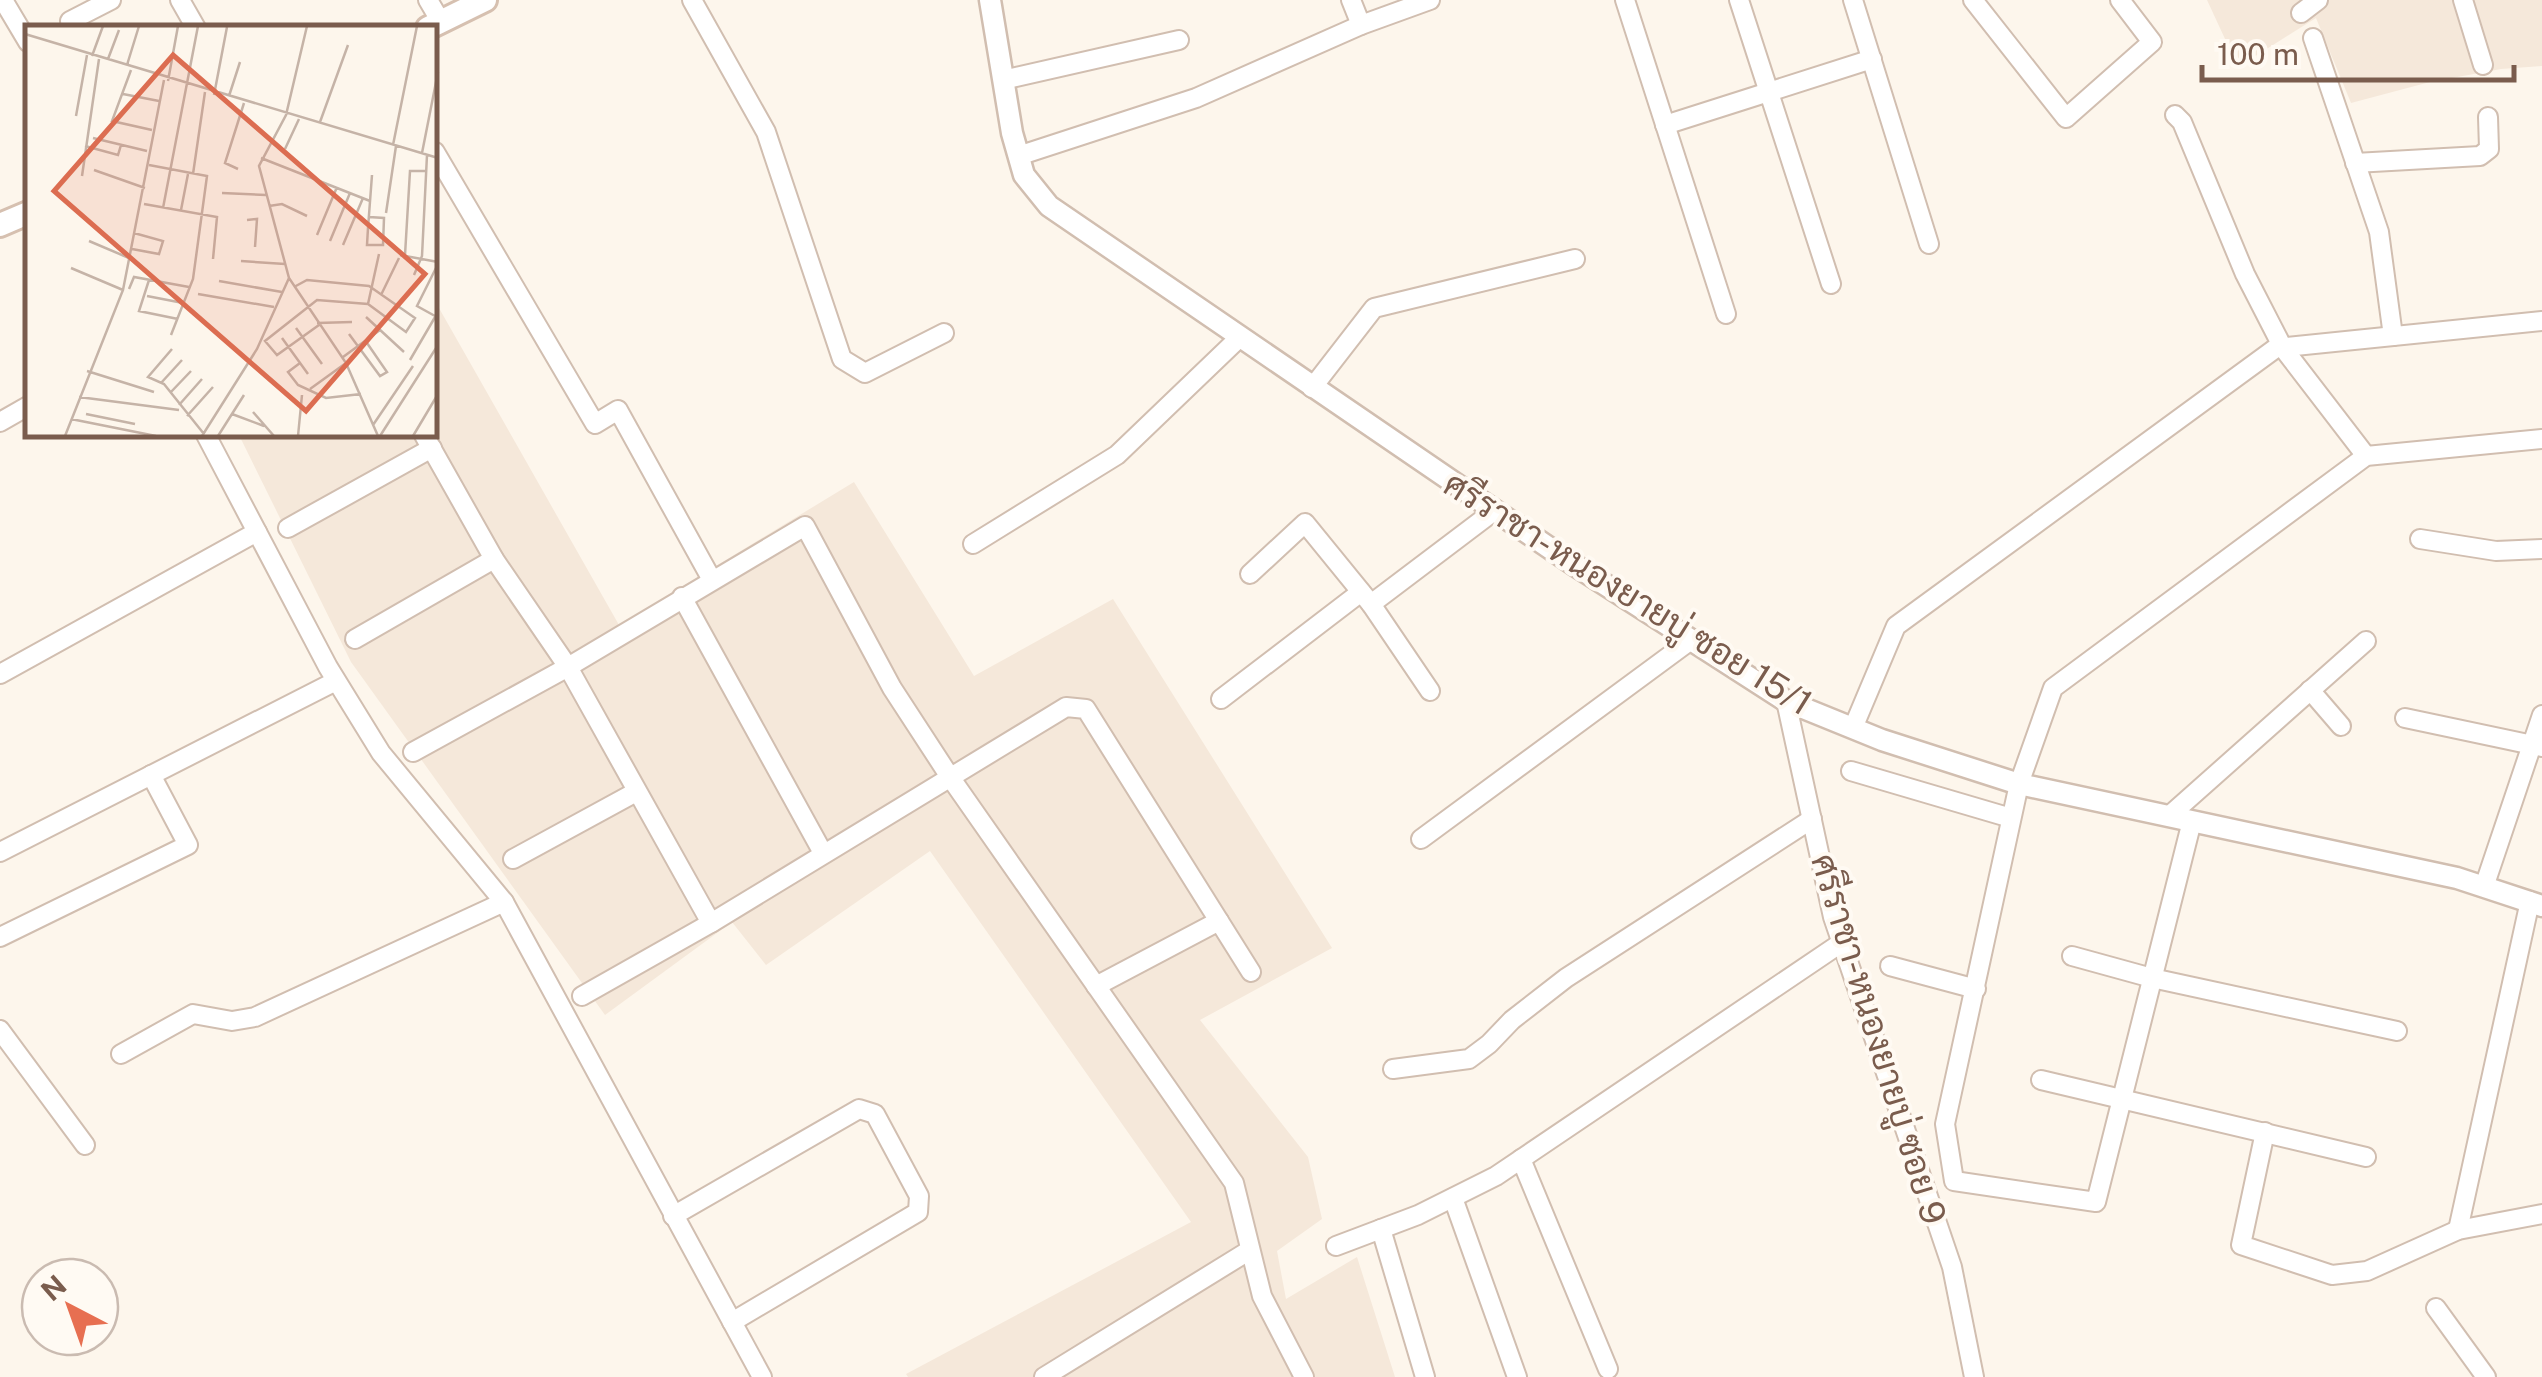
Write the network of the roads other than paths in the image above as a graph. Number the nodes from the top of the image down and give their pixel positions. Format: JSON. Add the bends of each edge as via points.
{"nodes":[{"id":1,"x":3,"y":0,"type":"edge"},
{"id":2,"x":111,"y":0,"type":"edge"},
{"id":3,"x":180,"y":0,"type":"edge"},
{"id":4,"x":428,"y":0,"type":"edge"},
{"id":5,"x":485,"y":0,"type":"edge"},
{"id":6,"x":692,"y":0,"type":"edge"},
{"id":7,"x":990,"y":0,"type":"edge"},
{"id":8,"x":1351,"y":0,"type":"edge"},
{"id":9,"x":1430,"y":0,"type":"edge"},
{"id":10,"x":1625,"y":0,"type":"edge"},
{"id":11,"x":1739,"y":0,"type":"edge"},
{"id":12,"x":1853,"y":0,"type":"edge"},
{"id":13,"x":1973,"y":0,"type":"edge"},
{"id":14,"x":2120,"y":0,"type":"edge"},
{"id":15,"x":2318,"y":0,"type":"edge"},
{"id":16,"x":2463,"y":0,"type":"edge"},
{"id":17,"x":2301,"y":13,"type":"dead end"},
{"id":18,"x":70,"y":21,"type":"dead end"},
{"id":19,"x":434,"y":24,"type":"edge"},
{"id":20,"x":194,"y":25,"type":"edge"},
{"id":21,"x":1361,"y":25,"type":"junction"},
{"id":22,"x":25,"y":37,"type":"edge"},
{"id":23,"x":2312,"y":38,"type":"dead end"},
{"id":24,"x":1179,"y":40,"type":"dead end"},
{"id":25,"x":1872,"y":59,"type":"junction"},
{"id":26,"x":2130,"y":63,"type":"junction"},
{"id":27,"x":2483,"y":65,"type":"dead end"},
{"id":28,"x":2143,"y":78,"type":"dead end"},
{"id":29,"x":1003,"y":80,"type":"junction"},
{"id":30,"x":1769,"y":92,"type":"junction"},
{"id":31,"x":2175,"y":115,"type":"dead end"},
{"id":32,"x":2488,"y":117,"type":"dead end"},
{"id":33,"x":1666,"y":125,"type":"junction"},
{"id":34,"x":1018,"y":156,"type":"junction"},
{"id":35,"x":438,"y":157,"type":"edge"},
{"id":36,"x":2356,"y":163,"type":"junction"},
{"id":37,"x":25,"y":214,"type":"edge"},
{"id":38,"x":0,"y":225,"type":"edge"},
{"id":39,"x":1928,"y":244,"type":"dead end"},
{"id":40,"x":1574,"y":259,"type":"dead end"},
{"id":41,"x":1830,"y":284,"type":"dead end"},
{"id":42,"x":1726,"y":314,"type":"dead end"},
{"id":43,"x":2542,"y":320,"type":"edge"},
{"id":44,"x":944,"y":332,"type":"dead end"},
{"id":45,"x":2393,"y":336,"type":"junction"},
{"id":46,"x":1239,"y":338,"type":"junction"},
{"id":47,"x":2283,"y":348,"type":"junction"},
{"id":48,"x":1312,"y":388,"type":"junction"},
{"id":49,"x":25,"y":408,"type":"edge"},
{"id":50,"x":0,"y":422,"type":"edge"},
{"id":51,"x":208,"y":438,"type":"edge"},
{"id":52,"x":2542,"y":439,"type":"edge"},
{"id":53,"x":428,"y":442,"type":"edge"},
{"id":54,"x":2366,"y":456,"type":"junction"},
{"id":55,"x":1494,"y":511,"type":"junction"},
{"id":56,"x":288,"y":528,"type":"dead end"},
{"id":57,"x":257,"y":532,"type":"junction"},
{"id":58,"x":2420,"y":539,"type":"dead end"},
{"id":59,"x":974,"y":544,"type":"dead end"},
{"id":60,"x":2542,"y":549,"type":"edge"},
{"id":61,"x":494,"y":559,"type":"junction"},
{"id":62,"x":1250,"y":574,"type":"dead end"},
{"id":63,"x":712,"y":580,"type":"junction"},
{"id":64,"x":682,"y":598,"type":"junction"},
{"id":65,"x":1366,"y":598,"type":"junction"},
{"id":66,"x":355,"y":639,"type":"dead end"},
{"id":67,"x":1691,"y":640,"type":"junction"},
{"id":68,"x":2366,"y":641,"type":"dead end"},
{"id":69,"x":568,"y":667,"type":"junction"},
{"id":70,"x":0,"y":674,"type":"edge"},
{"id":71,"x":336,"y":680,"type":"junction"},
{"id":72,"x":2310,"y":690,"type":"junction"},
{"id":73,"x":1430,"y":691,"type":"dead end"},
{"id":74,"x":1221,"y":699,"type":"dead end"},
{"id":75,"x":1786,"y":701,"type":"junction"},
{"id":76,"x":2542,"y":715,"type":"edge"},
{"id":77,"x":2405,"y":718,"type":"dead end"},
{"id":78,"x":2340,"y":726,"type":"dead end"},
{"id":79,"x":1853,"y":728,"type":"junction"},
{"id":80,"x":2538,"y":746,"type":"edge"},
{"id":81,"x":413,"y":752,"type":"dead end"},
{"id":82,"x":1851,"y":771,"type":"dead end"},
{"id":83,"x":151,"y":775,"type":"junction"},
{"id":84,"x":950,"y":777,"type":"junction"},
{"id":85,"x":2019,"y":784,"type":"junction"},
{"id":86,"x":636,"y":792,"type":"junction"},
{"id":87,"x":2169,"y":816,"type":"junction"},
{"id":88,"x":2011,"y":818,"type":"junction"},
{"id":89,"x":1812,"y":819,"type":"junction"},
{"id":90,"x":2192,"y":821,"type":"junction"},
{"id":91,"x":1421,"y":838,"type":"dead end"},
{"id":92,"x":0,"y":852,"type":"edge"},
{"id":93,"x":823,"y":853,"type":"junction"},
{"id":94,"x":513,"y":859,"type":"dead end"},
{"id":95,"x":2484,"y":887,"type":"junction"},
{"id":96,"x":504,"y":902,"type":"junction"},
{"id":97,"x":2536,"y":904,"type":"edge"},
{"id":98,"x":1218,"y":921,"type":"junction"},
{"id":99,"x":711,"y":923,"type":"junction"},
{"id":100,"x":0,"y":936,"type":"edge"},
{"id":101,"x":1842,"y":943,"type":"junction"},
{"id":102,"x":2072,"y":956,"type":"dead end"},
{"id":103,"x":1890,"y":966,"type":"dead end"},
{"id":104,"x":1250,"y":972,"type":"dead end"},
{"id":105,"x":2152,"y":978,"type":"junction"},
{"id":106,"x":1096,"y":986,"type":"junction"},
{"id":107,"x":1976,"y":989,"type":"junction"},
{"id":108,"x":582,"y":996,"type":"dead end"},
{"id":109,"x":0,"y":1030,"type":"edge"},
{"id":110,"x":2397,"y":1031,"type":"dead end"},
{"id":111,"x":120,"y":1054,"type":"dead end"},
{"id":112,"x":1393,"y":1069,"type":"dead end"},
{"id":113,"x":2042,"y":1080,"type":"dead end"},
{"id":114,"x":2122,"y":1097,"type":"junction"},
{"id":115,"x":2265,"y":1132,"type":"junction"},
{"id":116,"x":85,"y":1144,"type":"dead end"},
{"id":117,"x":2366,"y":1156,"type":"dead end"},
{"id":118,"x":1521,"y":1159,"type":"junction"},
{"id":119,"x":1453,"y":1198,"type":"junction"},
{"id":120,"x":2542,"y":1214,"type":"edge"},
{"id":121,"x":673,"y":1216,"type":"junction"},
{"id":122,"x":1381,"y":1229,"type":"junction"},
{"id":123,"x":2458,"y":1230,"type":"junction"},
{"id":124,"x":1336,"y":1246,"type":"dead end"},
{"id":125,"x":1250,"y":1250,"type":"junction"},
{"id":126,"x":2436,"y":1308,"type":"dead end"},
{"id":127,"x":732,"y":1322,"type":"junction"},
{"id":128,"x":1608,"y":1369,"type":"dead end"},
{"id":129,"x":1298,"y":1375,"type":"edge"},
{"id":130,"x":762,"y":1377,"type":"edge"},
{"id":131,"x":1044,"y":1377,"type":"edge"},
{"id":132,"x":1425,"y":1377,"type":"edge"},
{"id":133,"x":1517,"y":1377,"type":"edge"},
{"id":134,"x":1974,"y":1377,"type":"edge"},
{"id":135,"x":2486,"y":1377,"type":"edge"}],
"edges":[{"from":1,"to":22,"type":"street"},
{"from":2,"to":18,"type":"street"},
{"from":3,"to":20,"type":"street"},
{"from":4,"to":19,"type":"street"},
{"from":5,"to":19,"type":"main road"},
{"from":6,"to":44,"type":"street","via":[[766,132],[842,358],[865,374]]},
{"from":7,"to":29,"type":"street","name":"ศรีราชา-หนองยายบู่ ซอย 15/1"},
{"from":8,"to":21,"type":"street"},
{"from":9,"to":21,"type":"street"},
{"from":10,"to":33,"type":"street"},
{"from":11,"to":30,"type":"street"},
{"from":12,"to":25,"type":"street"},
{"from":13,"to":26,"type":"street","via":[[2066,118]]},
{"from":14,"to":26,"type":"street","via":[[2152,42]]},
{"from":15,"to":17,"type":"street"},
{"from":16,"to":27,"type":"street"},
{"from":21,"to":34,"type":"street","via":[[1196,98]]},
{"from":23,"to":36,"type":"street"},
{"from":24,"to":29,"type":"street"},
{"from":25,"to":30,"type":"street"},
{"from":25,"to":39,"type":"street"},
{"from":26,"to":28,"type":"street"},
{"from":29,"to":34,"type":"street","name":"ศรีราชา-หนองยายบู่ ซอย 15/1"},
{"from":30,"to":33,"type":"street"},
{"from":30,"to":41,"type":"street"},
{"from":31,"to":47,"type":"street"},
{"from":32,"to":36,"type":"street","via":[[2489,148],[2480,156]]},
{"from":33,"to":42,"type":"street"},
{"from":34,"to":46,"type":"street","name":"ศรีราชา-หนองยายบู่ ซอย 15/1","via":[[1049,206]]},
{"from":35,"to":63,"type":"street","via":[[596,424],[618,410]]},
{"from":36,"to":45,"type":"street","via":[[2379,232]]},
{"from":37,"to":38,"type":"main road"},
{"from":40,"to":48,"type":"street","via":[[1374,308]]},
{"from":43,"to":45,"type":"street"},
{"from":45,"to":47,"type":"street"},
{"from":46,"to":48,"type":"street","name":"ศรีราชา-หนองยายบู่ ซอย 15/1"},
{"from":46,"to":59,"type":"street","via":[[1117,454]]},
{"from":47,"to":54,"type":"street"},
{"from":47,"to":79,"type":"street","via":[[1896,626]]},
{"from":48,"to":55,"type":"street","name":"ศรีราชา-หนองยายบู่ ซอย 15/1"},
{"from":49,"to":50,"type":"street"},
{"from":51,"to":57,"type":"street"},
{"from":52,"to":54,"type":"street"},
{"from":53,"to":56,"type":"street"},
{"from":53,"to":61,"type":"street"},
{"from":54,"to":85,"type":"street","via":[[2053,688]]},
{"from":55,"to":65,"type":"street"},
{"from":55,"to":67,"type":"street","name":"ศรีราชา-หนองยายบู่ ซอย 15/1"},
{"from":57,"to":70,"type":"street"},
{"from":57,"to":71,"type":"street"},
{"from":58,"to":60,"type":"street","via":[[2496,551]]},
{"from":61,"to":66,"type":"street"},
{"from":61,"to":69,"type":"street"},
{"from":62,"to":65,"type":"street","via":[[1305,524]]},
{"from":63,"to":64,"type":"street"},
{"from":63,"to":84,"type":"street","via":[[805,526],[892,688]]},
{"from":64,"to":69,"type":"street"},
{"from":64,"to":93,"type":"street"},
{"from":65,"to":73,"type":"street"},
{"from":65,"to":74,"type":"street"},
{"from":67,"to":75,"type":"street","name":"ศรีราชา-หนองยายบู่ ซอย 15/1"},
{"from":67,"to":91,"type":"street"},
{"from":68,"to":72,"type":"street"},
{"from":69,"to":81,"type":"street"},
{"from":69,"to":86,"type":"street"},
{"from":71,"to":83,"type":"street"},
{"from":71,"to":96,"type":"street","via":[[380,753]]},
{"from":72,"to":78,"type":"street"},
{"from":72,"to":87,"type":"street"},
{"from":75,"to":79,"type":"street","name":"ศรีราชา-หนองยายบู่ ซอย 15/1"},
{"from":75,"to":89,"type":"street","name":"ศรีราชา-หนองยายบู่ ซอย 9"},
{"from":76,"to":80,"type":"street"},
{"from":77,"to":80,"type":"street"},
{"from":79,"to":85,"type":"street","name":"ศรีราชา-หนองยายบู่ ซอย 15/1"},
{"from":80,"to":95,"type":"street"},
{"from":82,"to":88,"type":"street"},
{"from":83,"to":92,"type":"street"},
{"from":83,"to":100,"type":"street","via":[[188,845]]},
{"from":84,"to":93,"type":"street"},
{"from":84,"to":98,"type":"street","via":[[1066,707],[1086,710]]},
{"from":84,"to":106,"type":"street"},
{"from":85,"to":87,"type":"street","name":"ศรีราชา-หนองยายบู่ ซอย 15/1"},
{"from":85,"to":88,"type":"street"},
{"from":86,"to":94,"type":"street"},
{"from":86,"to":99,"type":"street"},
{"from":87,"to":90,"type":"street","name":"ศรีราชา-หนองยายบู่ ซอย 15/1"},
{"from":88,"to":107,"type":"street"},
{"from":89,"to":101,"type":"street","name":"ศรีราชา-หนองยายบู่ ซอย 9"},
{"from":89,"to":112,"type":"street","via":[[1566,978],[1469,1059]]},
{"from":90,"to":95,"type":"street","name":"ศรีราชา-หนองยายบู่ ซอย 15/1"},
{"from":90,"to":105,"type":"street"},
{"from":93,"to":99,"type":"street"},
{"from":95,"to":97,"type":"street","name":"ศรีราชา-หนองยายบู่ ซอย 15/1"},
{"from":96,"to":111,"type":"street","via":[[255,1018],[193,1014]]},
{"from":96,"to":121,"type":"street"},
{"from":97,"to":123,"type":"street"},
{"from":98,"to":104,"type":"street"},
{"from":98,"to":106,"type":"street"},
{"from":99,"to":108,"type":"street"},
{"from":101,"to":118,"type":"street"},
{"from":101,"to":134,"type":"street","name":"ศรีราชา-หนองยายบู่ ซอย 9","via":[[1952,1267]]},
{"from":102,"to":105,"type":"street"},
{"from":103,"to":107,"type":"street"},
{"from":105,"to":110,"type":"street"},
{"from":105,"to":114,"type":"street"},
{"from":106,"to":125,"type":"street","via":[[1234,1183]]},
{"from":107,"to":114,"type":"street","via":[[1945,1124],[1954,1181],[2096,1202]]},
{"from":109,"to":116,"type":"street"},
{"from":113,"to":114,"type":"street"},
{"from":114,"to":115,"type":"street"},
{"from":115,"to":117,"type":"street"},
{"from":115,"to":123,"type":"street","via":[[2242,1246],[2332,1275],[2367,1270]]},
{"from":118,"to":119,"type":"street"},
{"from":118,"to":128,"type":"street"},
{"from":119,"to":122,"type":"street"},
{"from":119,"to":133,"type":"street"},
{"from":120,"to":123,"type":"street"},
{"from":121,"to":127,"type":"street"},
{"from":121,"to":127,"type":"street","via":[[859,1110],[875,1114],[919,1196],[918,1212]]},
{"from":122,"to":124,"type":"street"},
{"from":122,"to":132,"type":"street"},
{"from":125,"to":129,"type":"street","via":[[1262,1296]]},
{"from":125,"to":131,"type":"street"},
{"from":126,"to":135,"type":"street"},
{"from":127,"to":130,"type":"street"}]}
